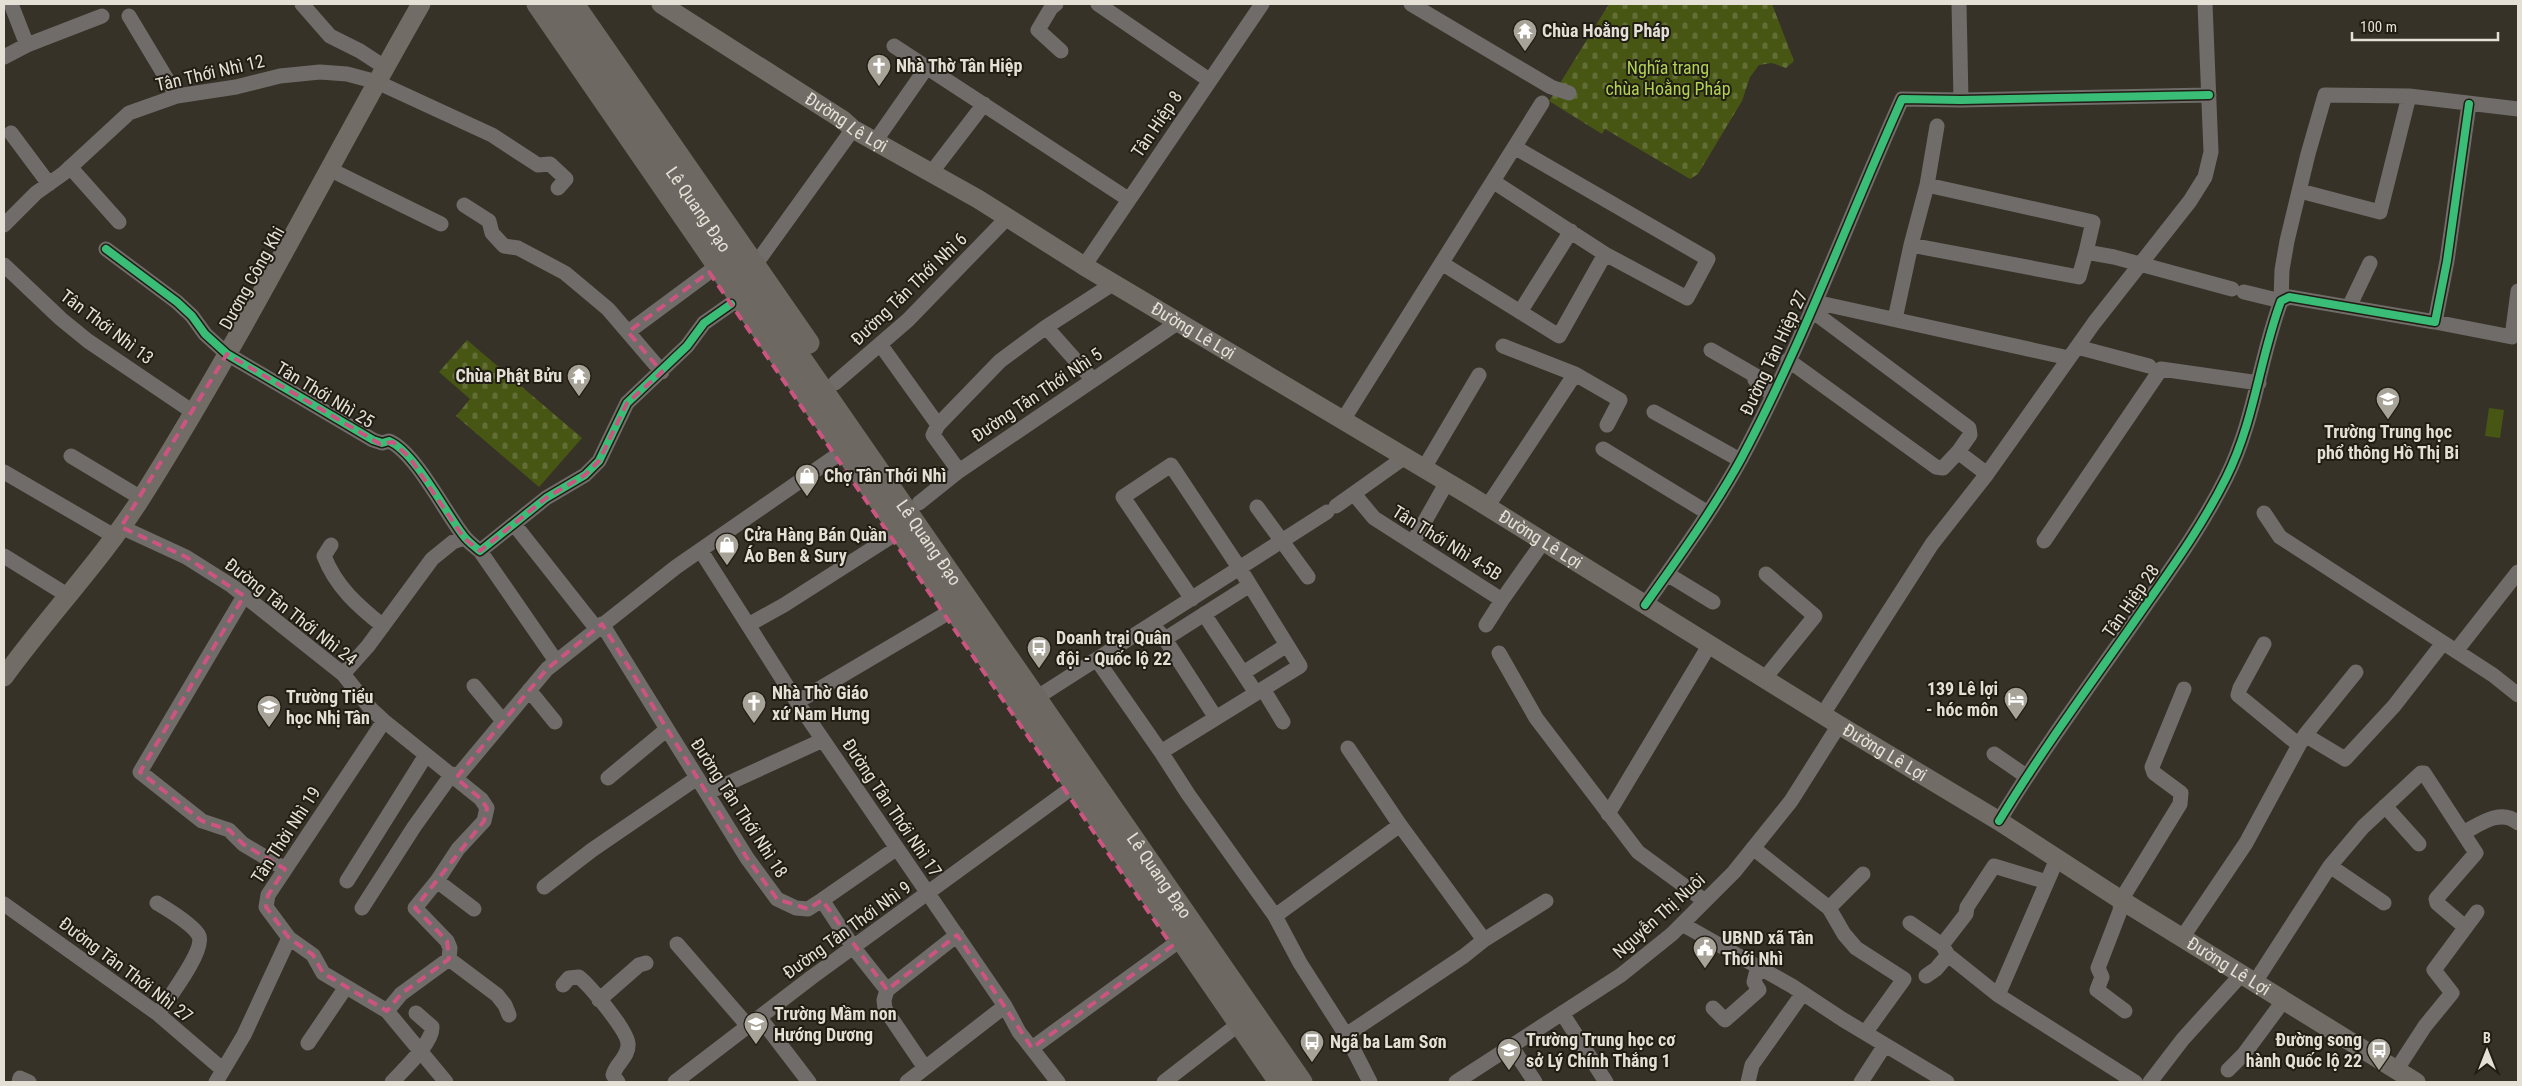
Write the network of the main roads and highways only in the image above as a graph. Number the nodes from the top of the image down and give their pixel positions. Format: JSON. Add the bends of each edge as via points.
{"nodes":[{"id":1,"x":420,"y":4,"type":"edge"},
{"id":2,"x":524,"y":4,"type":"edge"},
{"id":3,"x":536,"y":4,"type":"edge"},
{"id":4,"x":556,"y":4,"type":"edge"},
{"id":5,"x":574,"y":4,"type":"edge"},
{"id":6,"x":665,"y":5,"type":"edge"},
{"id":7,"x":4,"y":677,"type":"edge"},
{"id":8,"x":1041,"y":694,"type":"junction"},
{"id":9,"x":1267,"y":1082,"type":"edge"},
{"id":10,"x":1279,"y":1082,"type":"edge"},
{"id":11,"x":1302,"y":1082,"type":"edge"},
{"id":12,"x":1314,"y":1082,"type":"edge"},
{"id":13,"x":2416,"y":1082,"type":"edge"}],
"edges":[{"from":1,"to":7,"type":"main road","name":"Dương Công Khi","via":[[227,354],[141,498]]},
{"from":2,"to":9,"type":"highway","name":"Lê Quang Đạo"},
{"from":3,"to":10,"type":"highway","name":"Lê Quang Đạo"},
{"from":4,"to":8,"type":"highway","name":"Lê Quang Đạo"},
{"from":5,"to":8,"type":"highway","name":"Lê Quang Đạo","via":[[919,503]]},
{"from":6,"to":13,"type":"main road","name":"Đường Lê Lợi","via":[[853,129],[1448,482]]},
{"from":8,"to":11,"type":"highway","name":"Lê Quang Đạo"},
{"from":8,"to":12,"type":"highway","name":"Lê Quang Đạo"}]}
